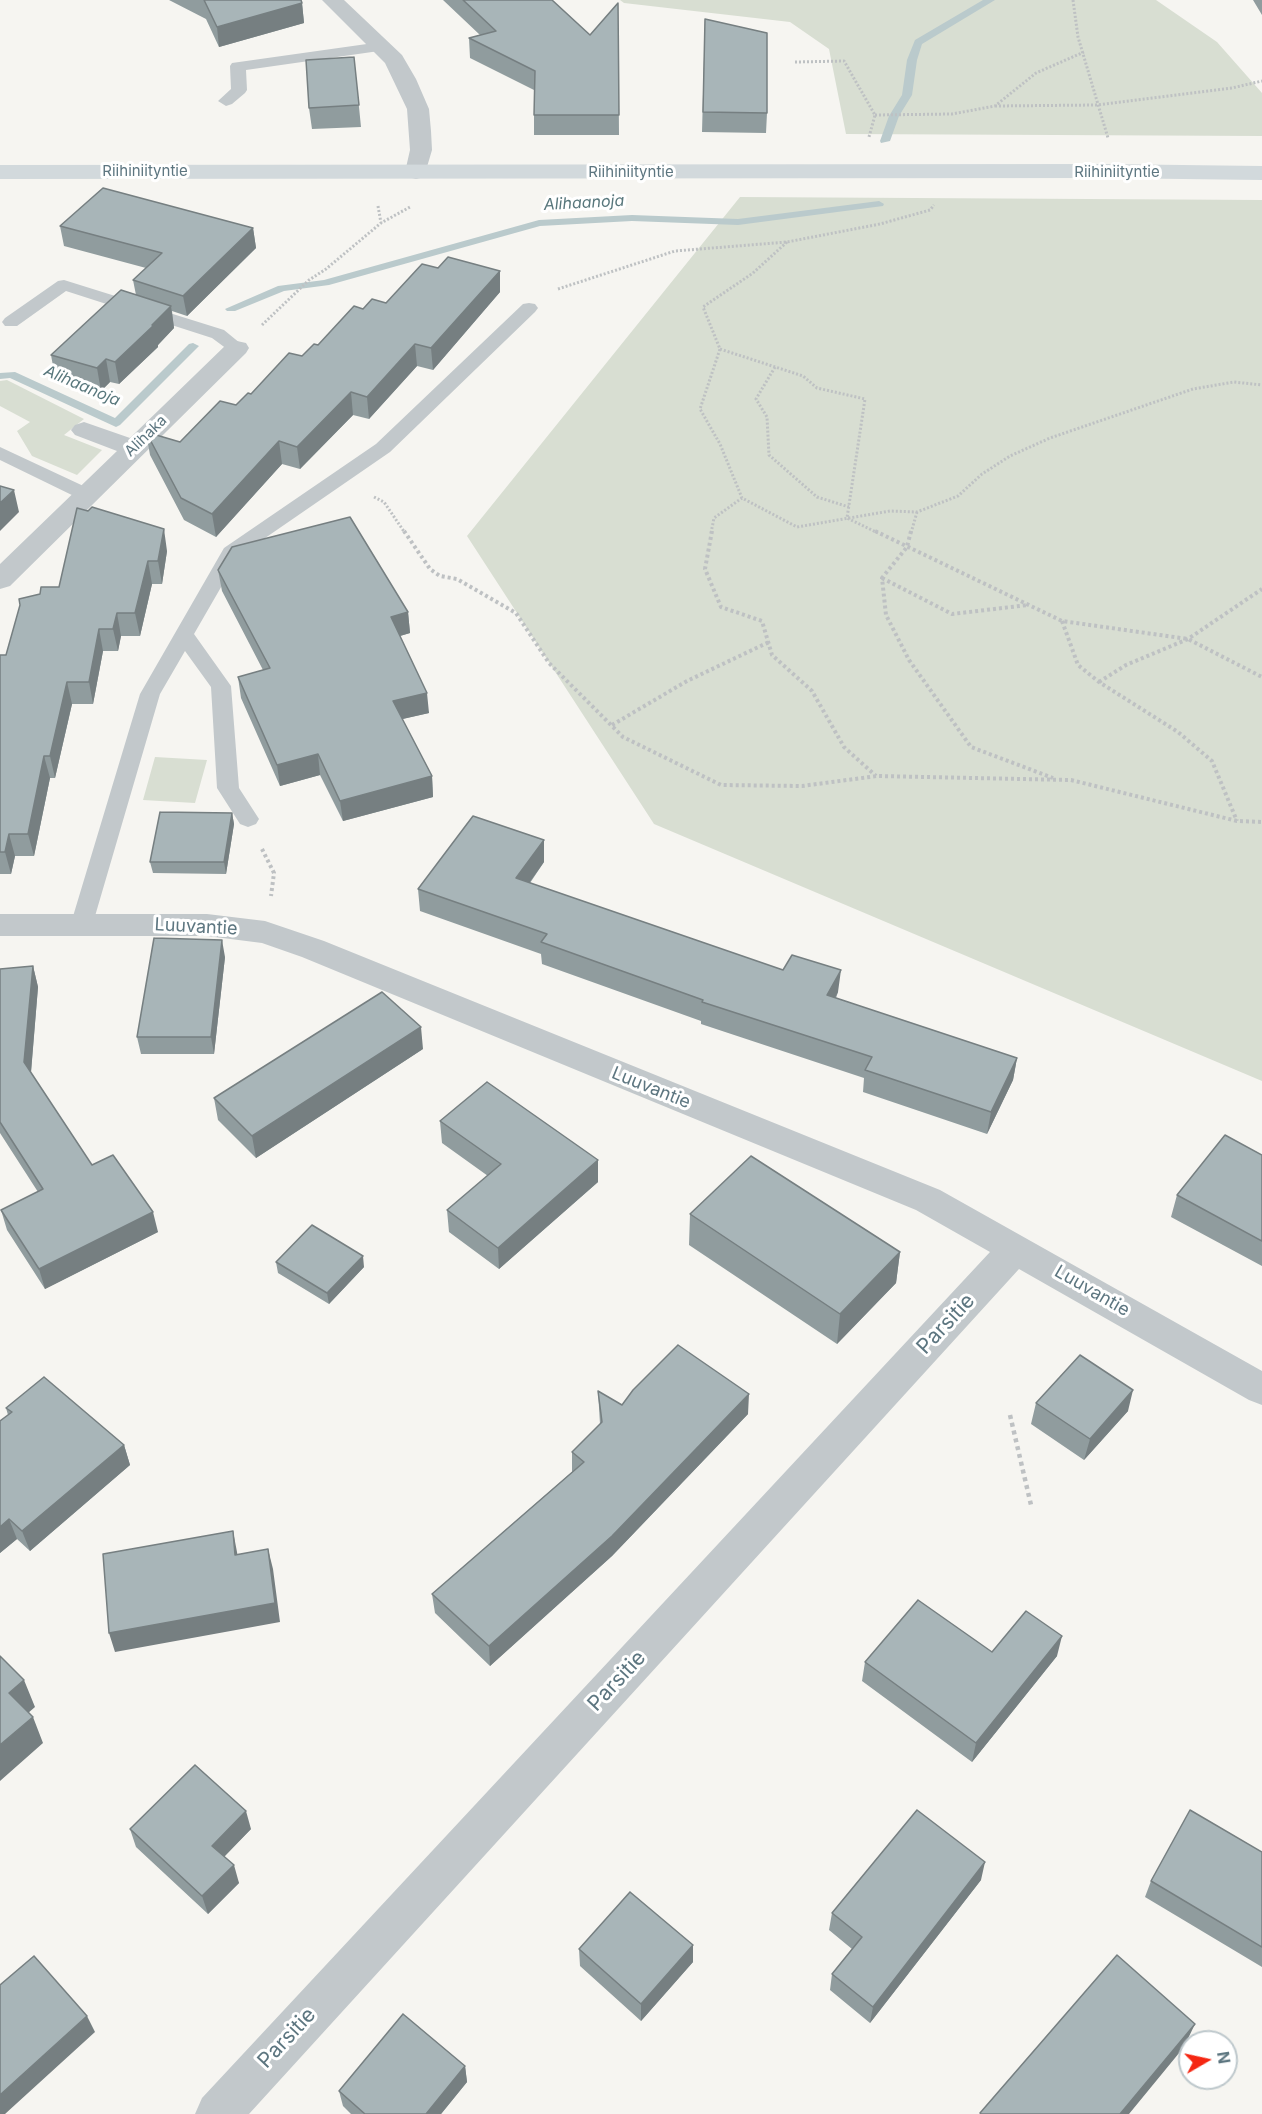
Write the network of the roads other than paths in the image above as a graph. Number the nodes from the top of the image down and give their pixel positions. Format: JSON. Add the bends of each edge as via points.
{"nodes":[{"id":1,"x":332,"y":0,"type":"edge"},
{"id":2,"x":381,"y":47,"type":"junction"},
{"id":3,"x":226,"y":101,"type":"dead end"},
{"id":4,"x":0,"y":172,"type":"edge"},
{"id":5,"x":416,"y":172,"type":"junction"},
{"id":6,"x":1262,"y":173,"type":"edge"},
{"id":7,"x":529,"y":308,"type":"dead end"},
{"id":8,"x":11,"y":322,"type":"dead end"},
{"id":9,"x":237,"y":348,"type":"joint"},
{"id":10,"x":84,"y":430,"type":"dead end"},
{"id":11,"x":133,"y":448,"type":"junction"},
{"id":12,"x":0,"y":453,"type":"edge"},
{"id":13,"x":85,"y":494,"type":"junction"},
{"id":14,"x":0,"y":580,"type":"edge"},
{"id":15,"x":184,"y":636,"type":"junction"},
{"id":16,"x":248,"y":819,"type":"road end"},
{"id":17,"x":82,"y":924,"type":"junction"},
{"id":18,"x":0,"y":925,"type":"edge"},
{"id":19,"x":1016,"y":1248,"type":"junction"},
{"id":20,"x":1262,"y":1389,"type":"edge"},
{"id":21,"x":218,"y":2114,"type":"edge"}],
"edges":[{"from":1,"to":2,"type":"street"},
{"from":2,"to":3,"type":"lane","via":[[238,66],[239,90]]},
{"from":2,"to":5,"type":"street","via":[[394,60],[417,109],[421,150]]},
{"from":4,"to":5,"type":"main road","name":"Riihiniityntie"},
{"from":5,"to":6,"type":"main road","name":"Riihiniityntie"},
{"from":7,"to":15,"type":"lane","via":[[383,448],[231,552]]},
{"from":8,"to":9,"type":"lane","via":[[64,285],[218,334]]},
{"from":9,"to":11,"type":"street","name":"Alihaka"},
{"from":10,"to":11,"type":"street"},
{"from":11,"to":13,"type":"street","name":"Alihaka"},
{"from":12,"to":13,"type":"lane"},
{"from":13,"to":14,"type":"street","name":"Alihaka"},
{"from":15,"to":16,"type":"lane","via":[[221,686],[228,788]]},
{"from":15,"to":17,"type":"lane","via":[[150,694]]},
{"from":17,"to":18,"type":"street","name":"Luuvantie"},
{"from":17,"to":19,"type":"street","name":"Luuvantie","via":[[207,926],[265,932],[297,943],[928,1200]]},
{"from":19,"to":20,"type":"street","name":"Luuvantie"},
{"from":19,"to":21,"type":"street","name":"Parsitie"}]}
